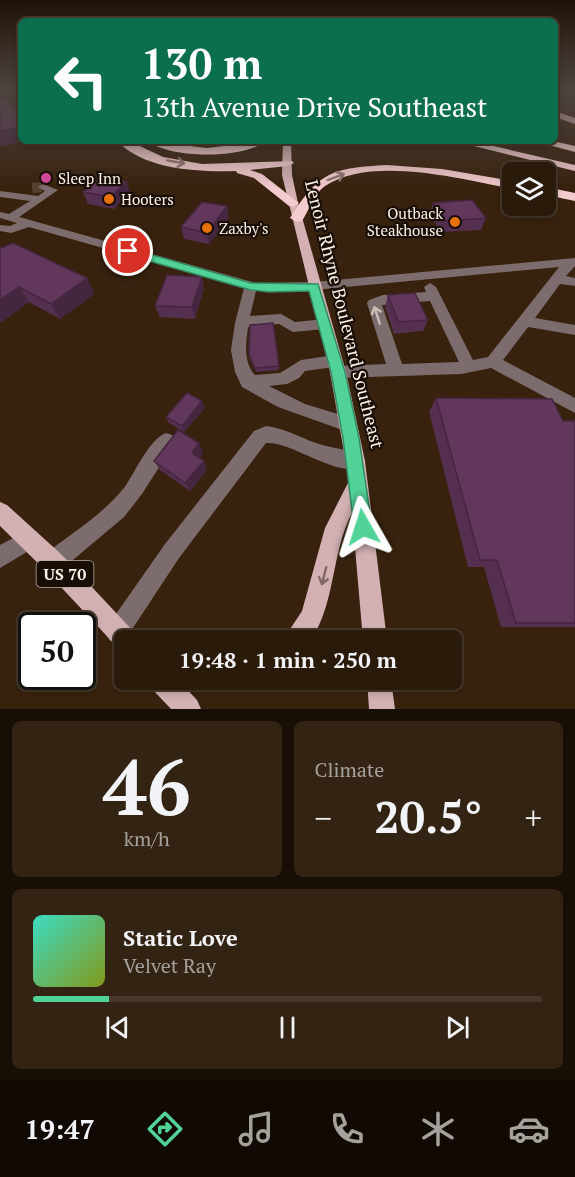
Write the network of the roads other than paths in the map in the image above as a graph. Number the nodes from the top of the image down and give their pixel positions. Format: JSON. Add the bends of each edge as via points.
{"nodes":[{"id":1,"x":128,"y":144,"type":"edge"},
{"id":2,"x":163,"y":144,"type":"edge"},
{"id":3,"x":250,"y":144,"type":"edge"},
{"id":4,"x":287,"y":144,"type":"edge"},
{"id":5,"x":472,"y":144,"type":"edge"},
{"id":6,"x":552,"y":144,"type":"edge"},
{"id":7,"x":575,"y":149,"type":"edge"},
{"id":8,"x":288,"y":163,"type":"junction"},
{"id":9,"x":210,"y":166,"type":"junction"},
{"id":10,"x":575,"y":168,"type":"edge"},
{"id":11,"x":502,"y":183,"type":"edge"},
{"id":12,"x":43,"y":187,"type":"dead end"},
{"id":13,"x":32,"y":188,"type":"tunnel mouth"},
{"id":14,"x":556,"y":193,"type":"edge"},
{"id":15,"x":5,"y":194,"type":"edge"},
{"id":16,"x":575,"y":196,"type":"edge"},
{"id":17,"x":40,"y":199,"type":"junction"},
{"id":18,"x":293,"y":203,"type":"junction"},
{"id":19,"x":5,"y":216,"type":"edge"},
{"id":20,"x":297,"y":218,"type":"junction"},
{"id":21,"x":28,"y":223,"type":"junction"},
{"id":22,"x":0,"y":228,"type":"edge"},
{"id":23,"x":572,"y":263,"type":"edge"},
{"id":24,"x":425,"y":276,"type":"junction"},
{"id":25,"x":557,"y":279,"type":"junction"},
{"id":26,"x":575,"y":282,"type":"edge"},
{"id":27,"x":251,"y":286,"type":"junction"},
{"id":28,"x":314,"y":286,"type":"junction"},
{"id":29,"x":434,"y":296,"type":"junction"},
{"id":30,"x":525,"y":321,"type":"junction"},
{"id":31,"x":243,"y":322,"type":"junction"},
{"id":32,"x":325,"y":324,"type":"junction"},
{"id":33,"x":575,"y":330,"type":"edge"},
{"id":34,"x":493,"y":362,"type":"junction"},
{"id":35,"x":336,"y":366,"type":"junction"},
{"id":36,"x":469,"y":367,"type":"junction"},
{"id":37,"x":396,"y":370,"type":"junction"},
{"id":38,"x":248,"y":382,"type":"junction"},
{"id":39,"x":575,"y":406,"type":"edge"},
{"id":40,"x":348,"y":424,"type":"junction"},
{"id":41,"x":166,"y":441,"type":"edge"},
{"id":42,"x":356,"y":460,"type":"junction"},
{"id":43,"x":358,"y":482,"type":"junction"},
{"id":44,"x":0,"y":512,"type":"edge"},
{"id":45,"x":30,"y":540,"type":"junction"},
{"id":46,"x":0,"y":557,"type":"edge"},
{"id":47,"x":54,"y":562,"type":"junction"},
{"id":48,"x":116,"y":630,"type":"edge"},
{"id":49,"x":126,"y":630,"type":"edge"},
{"id":50,"x":304,"y":630,"type":"edge"},
{"id":51,"x":374,"y":630,"type":"edge"},
{"id":52,"x":170,"y":690,"type":"edge"},
{"id":53,"x":380,"y":690,"type":"edge"},
{"id":54,"x":188,"y":709,"type":"edge"},
{"id":55,"x":382,"y":709,"type":"edge"}],
"edges":[{"from":1,"to":9,"type":"highway","one_way":true,"via":[[152,156]]},
{"from":2,"to":3,"type":"highway","via":[[204,151]]},
{"from":4,"to":8,"type":"main road","name":"Lenoir Rhyne Boulevard Southeast"},
{"from":5,"to":10,"type":"highway"},
{"from":6,"to":7,"type":"highway"},
{"from":8,"to":9,"type":"highway"},
{"from":8,"to":18,"type":"main road","name":"Lenoir Rhyne Boulevard Southeast"},
{"from":9,"to":18,"type":"highway","via":[[258,176]]},
{"from":20,"to":11,"type":"highway","one_way":true,"via":[[320,184],[357,171],[413,170]]},
{"from":12,"to":17,"type":"street","via":[[52,190]]},
{"from":13,"to":15,"type":"street"},
{"from":14,"to":16,"type":"highway"},
{"from":15,"to":17,"type":"street"},
{"from":17,"to":19,"type":"street"},
{"from":18,"to":20,"type":"main road","name":"Lenoir Rhyne Boulevard Southeast"},
{"from":19,"to":21,"type":"street"},
{"from":20,"to":28,"type":"main road","name":"Lenoir Rhyne Boulevard Southeast"},
{"from":21,"to":22,"type":"street","via":[[11,230]]},
{"from":21,"to":27,"type":"street"},
{"from":23,"to":24,"type":"street"},
{"from":23,"to":25,"type":"street"},
{"from":24,"to":28,"type":"street"},
{"from":24,"to":29,"type":"street"},
{"from":25,"to":26,"type":"street"},
{"from":25,"to":30,"type":"street"},
{"from":27,"to":28,"type":"street"},
{"from":27,"to":31,"type":"street"},
{"from":28,"to":32,"type":"main road","name":"Lenoir Rhyne Boulevard Southeast"},
{"from":29,"to":36,"type":"street"},
{"from":37,"to":29,"type":"street","one_way":true,"via":[[374,303]]},
{"from":30,"to":33,"type":"street"},
{"from":30,"to":34,"type":"street"},
{"from":31,"to":32,"type":"street","via":[[281,319],[293,327]]},
{"from":31,"to":38,"type":"street","via":[[238,361]]},
{"from":32,"to":35,"type":"main road","name":"Lenoir Rhyne Boulevard Southeast"},
{"from":34,"to":36,"type":"street"},
{"from":34,"to":39,"type":"street"},
{"from":35,"to":37,"type":"street"},
{"from":35,"to":38,"type":"street","via":[[301,366],[281,379]]},
{"from":35,"to":40,"type":"main road","name":"Lenoir Rhyne Boulevard Southeast"},
{"from":36,"to":37,"type":"street"},
{"from":38,"to":40,"type":"street","via":[[301,411]]},
{"from":40,"to":42,"type":"main road","name":"Lenoir Rhyne Boulevard Southeast"},
{"from":41,"to":47,"type":"street","via":[[122,505]]},
{"from":42,"to":43,"type":"main road","name":"Lenoir Rhyne Boulevard Southeast"},
{"from":42,"to":49,"type":"street","via":[[317,453],[276,435],[261,437],[172,551]]},
{"from":43,"to":50,"type":"main road","one_way":true,"via":[[336,526],[314,610]]},
{"from":43,"to":51,"type":"main road","name":"Lenoir Rhyne Boulevard Southeast"},
{"from":44,"to":45,"type":"main road","number":"US 70"},
{"from":45,"to":46,"type":"street"},
{"from":45,"to":47,"type":"main road","number":"US 70"},
{"from":47,"to":48,"type":"main road","number":"US 70"},
{"from":52,"to":54,"type":"main road"},
{"from":53,"to":55,"type":"main road"}]}
